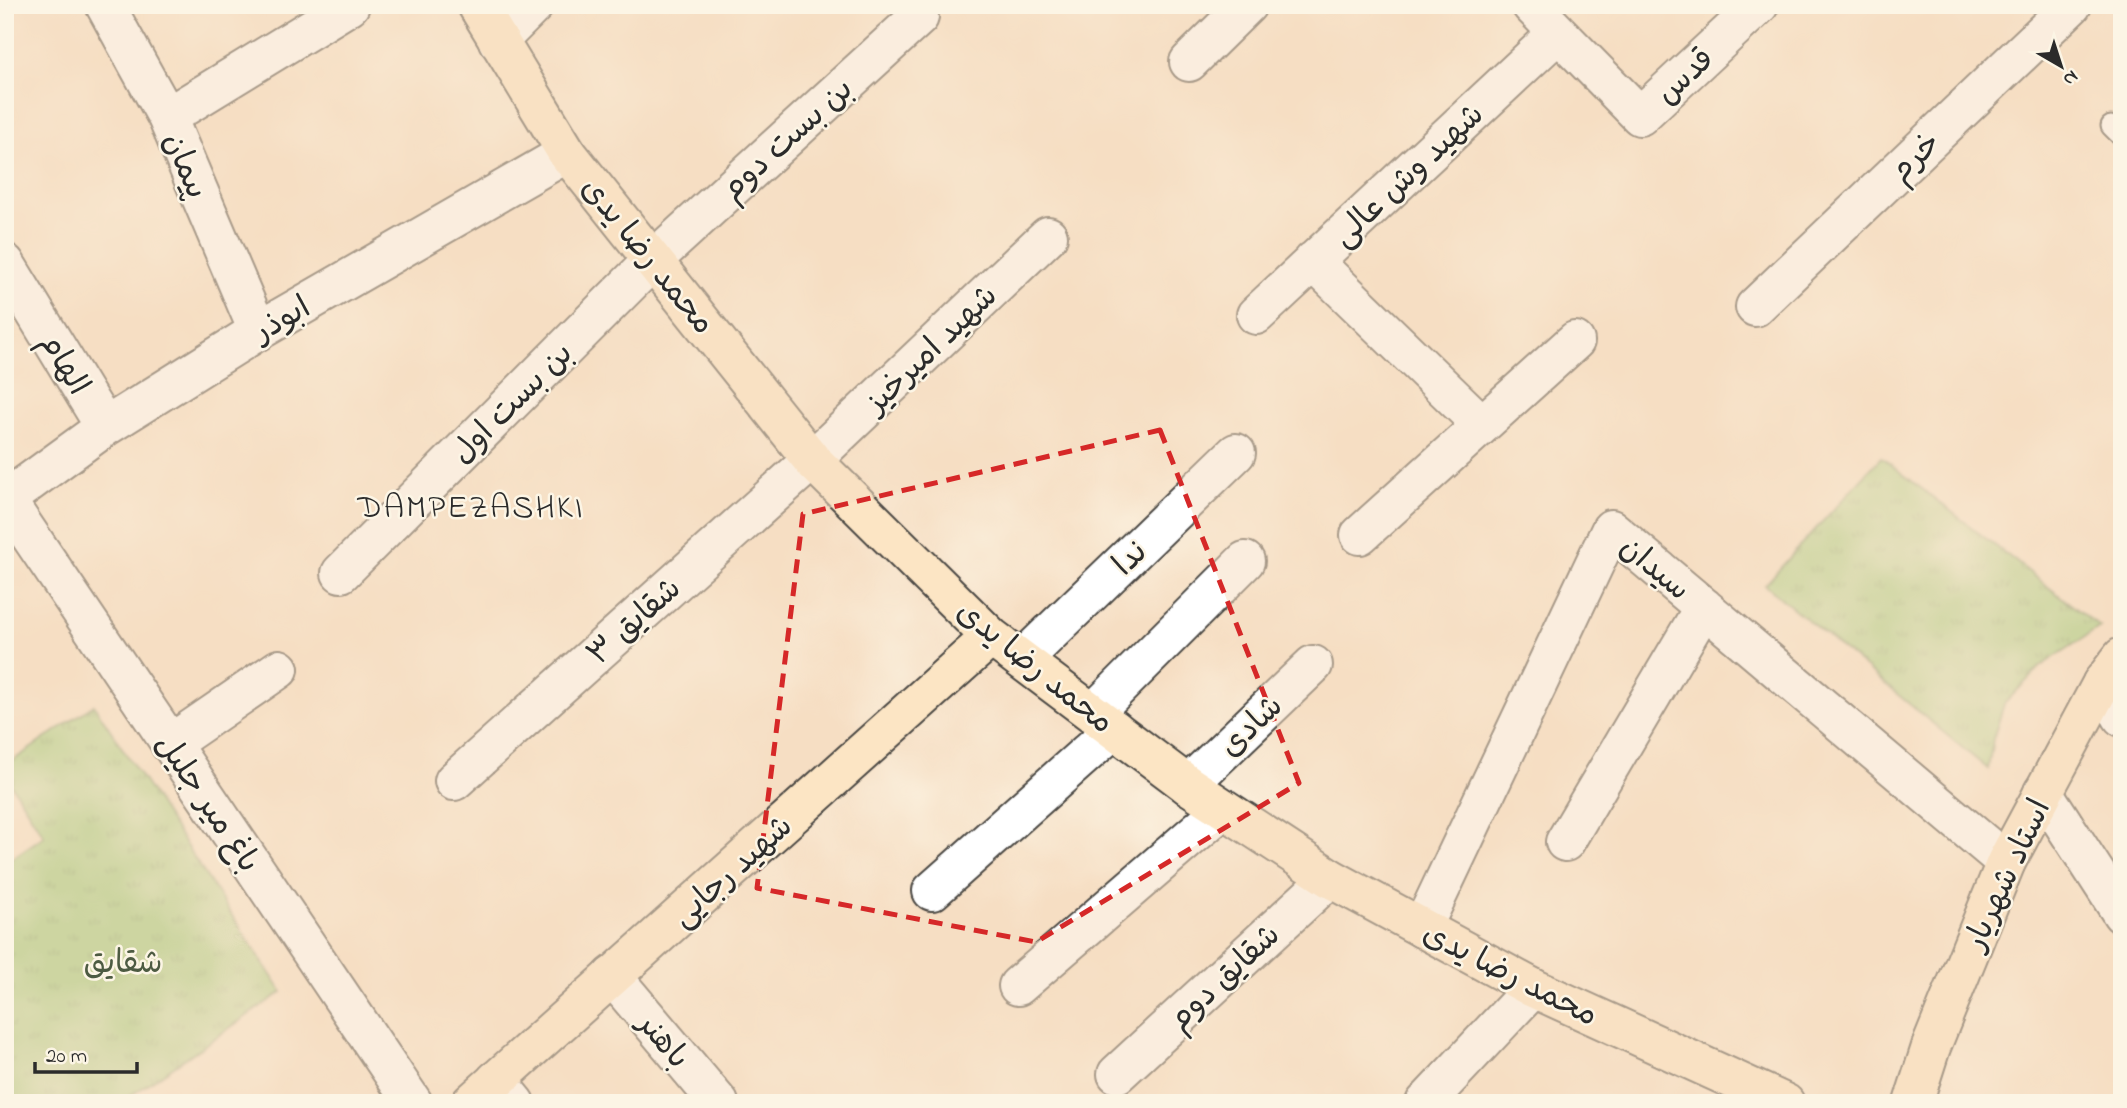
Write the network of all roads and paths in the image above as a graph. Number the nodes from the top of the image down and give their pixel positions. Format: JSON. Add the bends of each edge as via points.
{"nodes":[{"id":1,"x":105,"y":5,"type":"edge"},
{"id":2,"x":349,"y":5,"type":"edge"},
{"id":3,"x":477,"y":5,"type":"edge"},
{"id":4,"x":534,"y":5,"type":"edge"},
{"id":5,"x":1247,"y":5,"type":"edge"},
{"id":6,"x":1759,"y":5,"type":"edge"},
{"id":7,"x":2072,"y":5,"type":"edge"},
{"id":8,"x":1540,"y":13,"type":"edge"},
{"id":9,"x":919,"y":17,"type":"dead end"},
{"id":10,"x":498,"y":41,"type":"junction"},
{"id":11,"x":1189,"y":62,"type":"dead end"},
{"id":12,"x":167,"y":117,"type":"junction"},
{"id":13,"x":567,"y":153,"type":"junction"},
{"id":14,"x":1048,"y":236,"type":"dead end"},
{"id":15,"x":653,"y":260,"type":"junction"},
{"id":16,"x":1313,"y":261,"type":"junction"},
{"id":17,"x":5,"y":263,"type":"edge"},
{"id":18,"x":1755,"y":307,"type":"dead end"},
{"id":19,"x":1256,"y":315,"type":"dead end"},
{"id":20,"x":258,"y":331,"type":"junction"},
{"id":21,"x":1575,"y":341,"type":"dead end"},
{"id":22,"x":1482,"y":425,"type":"junction"},
{"id":23,"x":105,"y":427,"type":"junction"},
{"id":24,"x":1236,"y":453,"type":"dead end"},
{"id":25,"x":812,"y":460,"type":"junction"},
{"id":26,"x":6,"y":500,"type":"edge"},
{"id":27,"x":1360,"y":535,"type":"dead end"},
{"id":28,"x":1245,"y":561,"type":"dead end"},
{"id":29,"x":341,"y":573,"type":"dead end"},
{"id":30,"x":1704,"y":607,"type":"junction"},
{"id":31,"x":991,"y":637,"type":"junction"},
{"id":32,"x":1022,"y":660,"type":"junction"},
{"id":33,"x":1313,"y":665,"type":"dead end"},
{"id":34,"x":279,"y":669,"type":"dead end"},
{"id":35,"x":2112,"y":670,"type":"edge"},
{"id":36,"x":2122,"y":717,"type":"edge"},
{"id":37,"x":1103,"y":721,"type":"junction"},
{"id":38,"x":170,"y":744,"type":"junction"},
{"id":39,"x":454,"y":780,"type":"dead end"},
{"id":40,"x":1188,"y":785,"type":"junction"},
{"id":41,"x":2043,"y":792,"type":"junction"},
{"id":42,"x":1223,"y":809,"type":"junction"},
{"id":43,"x":1565,"y":842,"type":"dead end"},
{"id":44,"x":2006,"y":862,"type":"junction"},
{"id":45,"x":1330,"y":878,"type":"junction"},
{"id":46,"x":932,"y":891,"type":"dead end"},
{"id":47,"x":2122,"y":914,"type":"edge"},
{"id":48,"x":1422,"y":928,"type":"junction"},
{"id":49,"x":612,"y":976,"type":"junction"},
{"id":50,"x":1018,"y":986,"type":"dead end"},
{"id":51,"x":1533,"y":988,"type":"junction"},
{"id":52,"x":1117,"y":1074,"type":"dead end"},
{"id":53,"x":494,"y":1095,"type":"edge"},
{"id":54,"x":413,"y":1103,"type":"edge"},
{"id":55,"x":719,"y":1103,"type":"edge"},
{"id":56,"x":1425,"y":1103,"type":"edge"},
{"id":57,"x":1785,"y":1103,"type":"edge"},
{"id":58,"x":1913,"y":1103,"type":"edge"}],
"edges":[{"from":1,"to":12,"type":"street","name":"پیمان"},
{"from":2,"to":12,"type":"street"},
{"from":3,"to":10,"type":"main road","name":"محمد رضا یدی"},
{"from":4,"to":10,"type":"street"},
{"from":5,"to":11,"type":"street"},
{"from":6,"to":8,"type":"street","name":"قدس","via":[[1640,116]]},
{"from":7,"to":18,"type":"street","name":"خرم"},
{"from":8,"to":16,"type":"street","name":"شهید وش عالی"},
{"from":9,"to":15,"type":"street","name":"بن بست دوم"},
{"from":10,"to":13,"type":"main road","name":"محمد رضا یدی"},
{"from":12,"to":20,"type":"street","name":"پیمان"},
{"from":13,"to":15,"type":"main road","name":"محمد رضا یدی"},
{"from":13,"to":20,"type":"street","name":"ابوذر"},
{"from":14,"to":25,"type":"street","name":"شهید امیرخیز"},
{"from":15,"to":25,"type":"main road","name":"محمد رضا یدی"},
{"from":15,"to":29,"type":"street","name":"بن بست اول"},
{"from":16,"to":19,"type":"street","name":"شهید وش عالی"},
{"from":16,"to":22,"type":"street"},
{"from":17,"to":23,"type":"street","name":"الهام"},
{"from":20,"to":23,"type":"street","name":"ابوذر"},
{"from":21,"to":22,"type":"street"},
{"from":22,"to":27,"type":"street"},
{"from":23,"to":26,"type":"street","name":"ابوذر"},
{"from":24,"to":32,"type":"street","name":"ندا"},
{"from":25,"to":31,"type":"main road","name":"محمد رضا یدی"},
{"from":25,"to":39,"type":"street","name":"شقایق ۳"},
{"from":26,"to":38,"type":"street","name":"باغ میر جلیل"},
{"from":28,"to":37,"type":"street"},
{"from":30,"to":43,"type":"street"},
{"from":30,"to":44,"type":"street","name":"سیدان"},
{"from":30,"to":48,"type":"street","name":"سیدان","via":[[1611,529]]},
{"from":31,"to":32,"type":"main road","name":"محمد رضا یدی"},
{"from":31,"to":49,"type":"main road","name":"شهید رجایی"},
{"from":32,"to":37,"type":"main road","name":"محمد رضا یدی"},
{"from":33,"to":40,"type":"street","name":"شادی"},
{"from":34,"to":38,"type":"street"},
{"from":35,"to":36,"type":"street"},
{"from":35,"to":41,"type":"main road","name":"استاد شهریار"},
{"from":37,"to":40,"type":"main road","name":"محمد رضا یدی"},
{"from":37,"to":46,"type":"street"},
{"from":38,"to":54,"type":"street","name":"باغ میر جلیل"},
{"from":40,"to":42,"type":"main road","name":"محمد رضا یدی"},
{"from":41,"to":44,"type":"main road","name":"استاد شهریار"},
{"from":41,"to":47,"type":"street"},
{"from":42,"to":45,"type":"main road","name":"محمد رضا یدی"},
{"from":42,"to":50,"type":"street"},
{"from":44,"to":58,"type":"main road","name":"استاد شهریار"},
{"from":45,"to":48,"type":"main road","name":"محمد رضا یدی"},
{"from":45,"to":52,"type":"street","name":"شقایق دوم"},
{"from":48,"to":51,"type":"main road","name":"محمد رضا یدی"},
{"from":49,"to":53,"type":"main road","name":"شهید رجایی"},
{"from":49,"to":55,"type":"street","name":"باهنر"},
{"from":51,"to":56,"type":"street"},
{"from":51,"to":57,"type":"main road","name":"محمد رضا یدی"}]}
